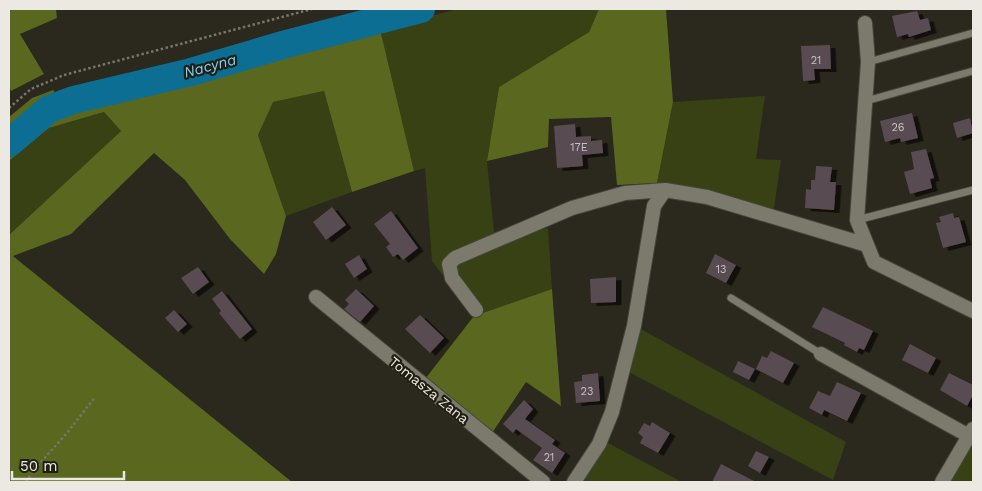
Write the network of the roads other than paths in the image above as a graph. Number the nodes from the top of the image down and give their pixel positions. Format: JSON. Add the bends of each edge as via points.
{"nodes":[{"id":1,"x":865,"y":22,"type":"dead end"},
{"id":2,"x":973,"y":33,"type":"edge"},
{"id":3,"x":868,"y":62,"type":"junction"},
{"id":4,"x":973,"y":71,"type":"edge"},
{"id":5,"x":866,"y":101,"type":"junction"},
{"id":6,"x":665,"y":190,"type":"junction"},
{"id":7,"x":973,"y":190,"type":"edge"},
{"id":8,"x":857,"y":220,"type":"junction"},
{"id":9,"x":867,"y":245,"type":"junction"},
{"id":10,"x":316,"y":297,"type":"dead end"},
{"id":11,"x":732,"y":298,"type":"dead end"},
{"id":12,"x":476,"y":310,"type":"dead end"},
{"id":13,"x":973,"y":311,"type":"edge"},
{"id":14,"x":821,"y":354,"type":"joint"},
{"id":15,"x":971,"y":432,"type":"edge"},
{"id":16,"x":543,"y":482,"type":"edge"},
{"id":17,"x":574,"y":482,"type":"edge"},
{"id":18,"x":942,"y":482,"type":"edge"}],
"edges":[{"from":1,"to":3,"type":"street"},
{"from":2,"to":3,"type":"lane"},
{"from":3,"to":5,"type":"street"},
{"from":4,"to":5,"type":"lane"},
{"from":5,"to":8,"type":"street"},
{"from":6,"to":9,"type":"street","via":[[707,197]]},
{"from":6,"to":12,"type":"street","via":[[625,193],[572,208],[455,258],[449,264],[452,278]]},
{"from":6,"to":17,"type":"street","via":[[654,206],[634,326],[612,412],[599,444]]},
{"from":7,"to":8,"type":"lane"},
{"from":8,"to":9,"type":"street"},
{"from":9,"to":13,"type":"street","via":[[874,262]]},
{"from":10,"to":16,"type":"street","name":"Tomasza Zana"},
{"from":11,"to":14,"type":"lane"},
{"from":14,"to":15,"type":"street"},
{"from":15,"to":18,"type":"street"}]}
